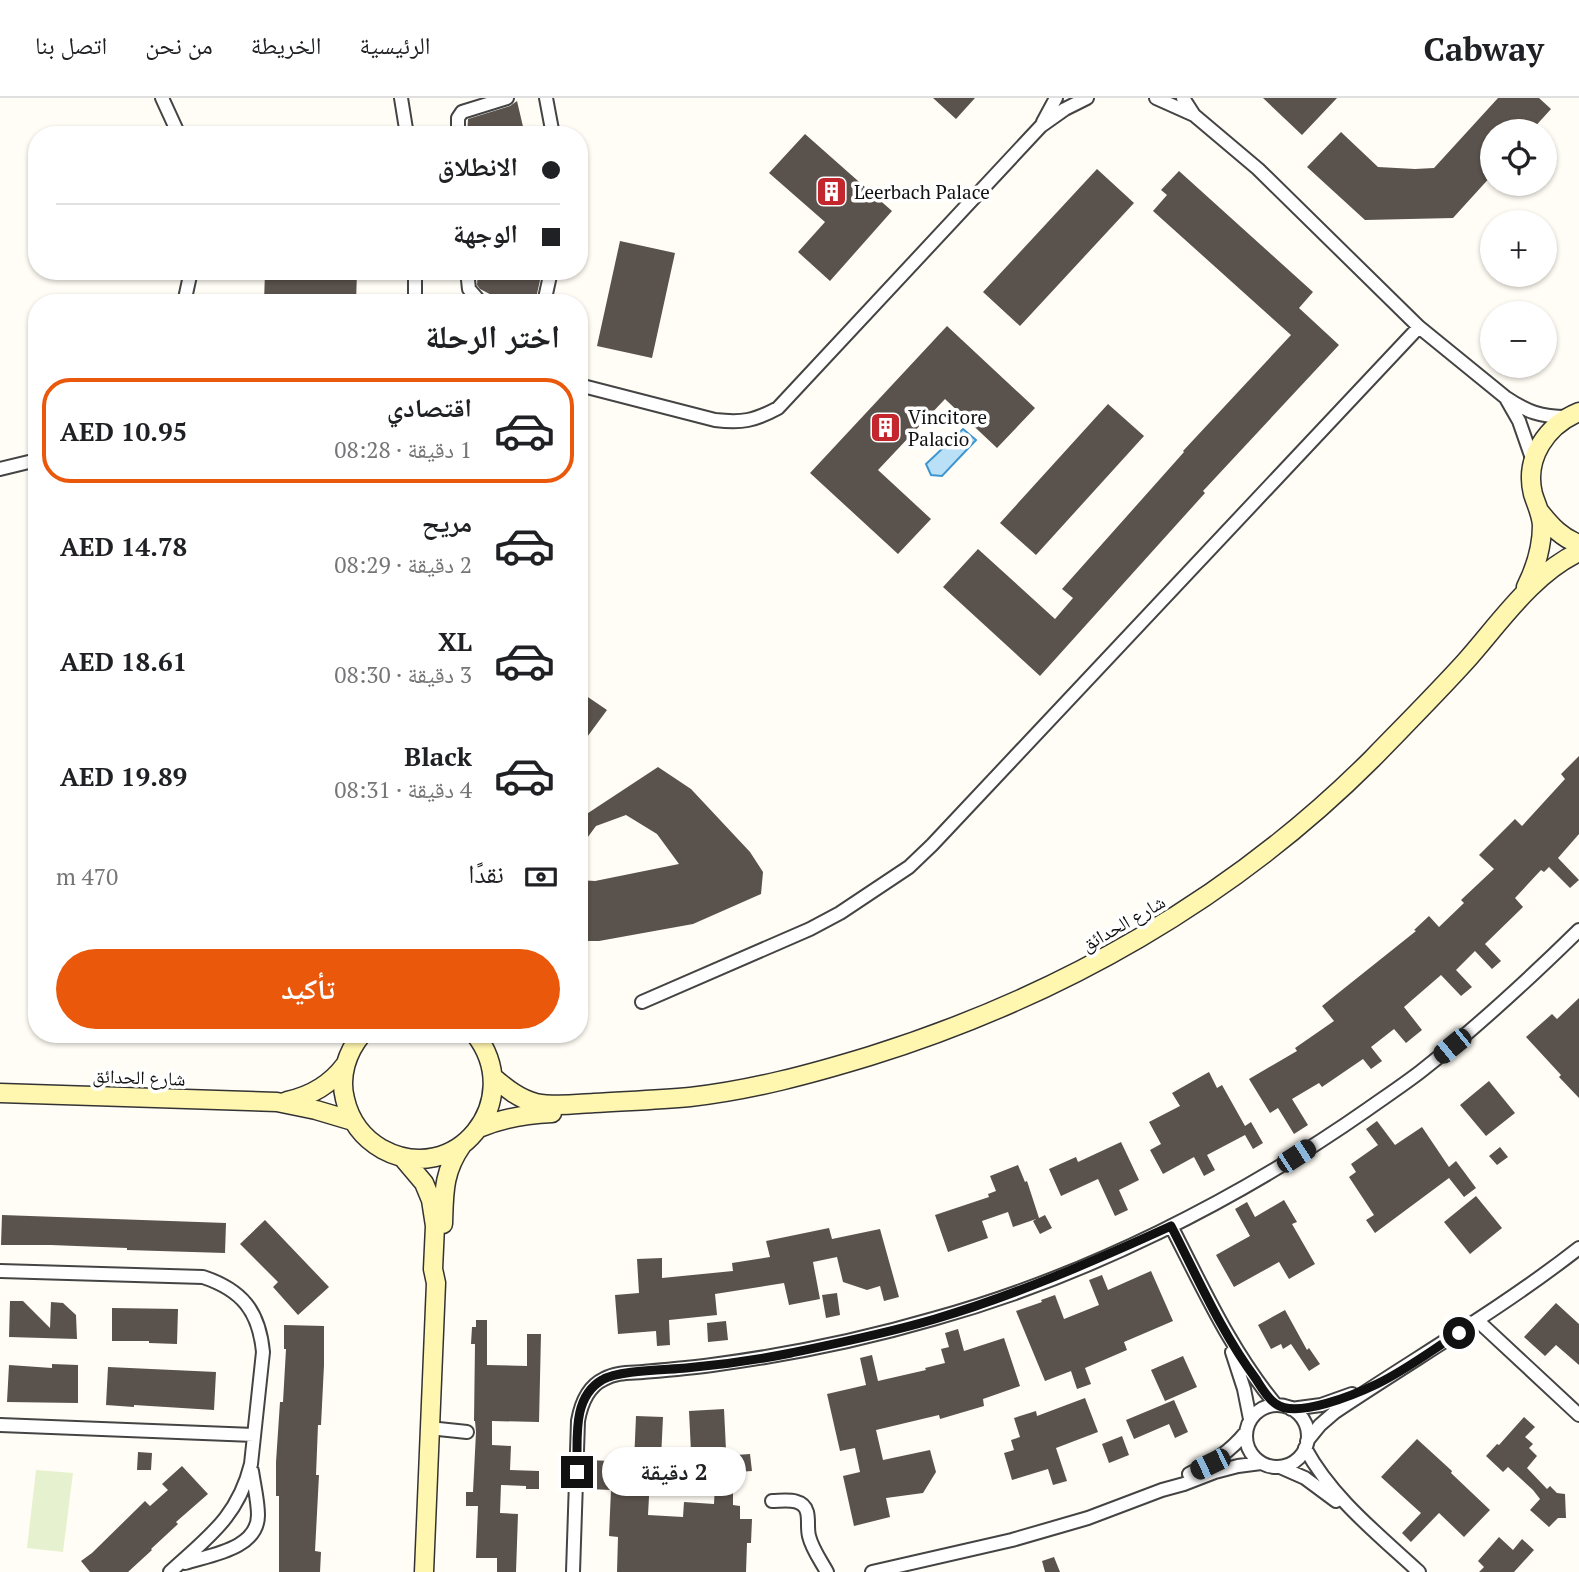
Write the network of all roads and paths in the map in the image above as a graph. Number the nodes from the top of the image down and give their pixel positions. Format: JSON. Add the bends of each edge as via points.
{"nodes":[{"id":1,"x":162,"y":98,"type":"edge"},
{"id":2,"x":401,"y":98,"type":"edge"},
{"id":3,"x":507,"y":98,"type":"edge"},
{"id":4,"x":546,"y":98,"type":"edge"},
{"id":5,"x":1056,"y":98,"type":"edge"},
{"id":6,"x":1087,"y":98,"type":"edge"},
{"id":7,"x":1156,"y":98,"type":"edge"},
{"id":8,"x":1183,"y":98,"type":"edge"},
{"id":9,"x":1194,"y":115,"type":"junction"},
{"id":10,"x":175,"y":126,"type":"edge"},
{"id":11,"x":406,"y":126,"type":"edge"},
{"id":12,"x":458,"y":126,"type":"edge"},
{"id":13,"x":551,"y":126,"type":"edge"},
{"id":14,"x":1041,"y":126,"type":"junction"},
{"id":15,"x":1419,"y":327,"type":"junction"},
{"id":16,"x":588,"y":387,"type":"edge"},
{"id":17,"x":1505,"y":397,"type":"junction"},
{"id":18,"x":1573,"y":414,"type":"edge"},
{"id":19,"x":1533,"y":461,"type":"junction"},
{"id":20,"x":28,"y":464,"type":"edge"},
{"id":21,"x":0,"y":470,"type":"edge"},
{"id":22,"x":1540,"y":512,"type":"junction"},
{"id":23,"x":1579,"y":544,"type":"edge"},
{"id":24,"x":1579,"y":552,"type":"edge"},
{"id":25,"x":1522,"y":597,"type":"junction"},
{"id":26,"x":1579,"y":930,"type":"edge"},
{"id":27,"x":642,"y":1002,"type":"dead end"},
{"id":28,"x":356,"y":1043,"type":"edge"},
{"id":29,"x":481,"y":1043,"type":"edge"},
{"id":30,"x":345,"y":1065,"type":"junction"},
{"id":31,"x":493,"y":1077,"type":"junction"},
{"id":32,"x":0,"y":1093,"type":"edge"},
{"id":33,"x":641,"y":1101,"type":"junction"},
{"id":34,"x":277,"y":1102,"type":"junction"},
{"id":35,"x":353,"y":1121,"type":"junction"},
{"id":36,"x":479,"y":1128,"type":"junction"},
{"id":37,"x":462,"y":1145,"type":"junction"},
{"id":38,"x":402,"y":1157,"type":"junction"},
{"id":39,"x":1171,"y":1226,"type":"junction"},
{"id":40,"x":1579,"y":1248,"type":"edge"},
{"id":41,"x":0,"y":1271,"type":"edge"},
{"id":42,"x":436,"y":1283,"type":"junction"},
{"id":43,"x":1478,"y":1321,"type":"junction"},
{"id":44,"x":1224,"y":1332,"type":"junction"},
{"id":45,"x":1378,"y":1383,"type":"junction"},
{"id":46,"x":1276,"y":1405,"type":"junction"},
{"id":47,"x":1291,"y":1409,"type":"junction"},
{"id":48,"x":1579,"y":1415,"type":"edge"},
{"id":49,"x":1250,"y":1419,"type":"junction"},
{"id":50,"x":0,"y":1425,"type":"edge"},
{"id":51,"x":429,"y":1428,"type":"junction"},
{"id":52,"x":467,"y":1432,"type":"dead end"},
{"id":53,"x":1246,"y":1432,"type":"junction"},
{"id":54,"x":254,"y":1435,"type":"junction"},
{"id":55,"x":1306,"y":1445,"type":"junction"},
{"id":56,"x":1261,"y":1463,"type":"junction"},
{"id":57,"x":251,"y":1464,"type":"junction"},
{"id":58,"x":1280,"y":1467,"type":"junction"},
{"id":59,"x":1162,"y":1490,"type":"junction"},
{"id":60,"x":772,"y":1501,"type":"dead end"},
{"id":61,"x":1361,"y":1518,"type":"junction"},
{"id":62,"x":174,"y":1568,"type":"edge"},
{"id":63,"x":424,"y":1572,"type":"edge"},
{"id":64,"x":573,"y":1572,"type":"edge"},
{"id":65,"x":827,"y":1572,"type":"edge"},
{"id":66,"x":872,"y":1572,"type":"edge"},
{"id":67,"x":1419,"y":1572,"type":"edge"}],
"edges":[{"from":1,"to":10,"type":"street"},
{"from":2,"to":11,"type":"street"},
{"from":3,"to":12,"type":"street","via":[[462,111]]},
{"from":4,"to":13,"type":"street"},
{"from":5,"to":14,"type":"street"},
{"from":6,"to":14,"type":"street"},
{"from":7,"to":9,"type":"street"},
{"from":8,"to":9,"type":"street"},
{"from":9,"to":15,"type":"street","via":[[1258,169]]},
{"from":14,"to":16,"type":"street","via":[[778,408],[758,418],[715,420]]},
{"from":15,"to":17,"type":"street"},
{"from":15,"to":27,"type":"street","via":[[908,867],[841,914]]},
{"from":17,"to":18,"type":"street","via":[[1535,414]]},
{"from":17,"to":19,"type":"street"},
{"from":18,"to":19,"type":"street","via":[[1546,435]]},
{"from":19,"to":22,"type":"street","via":[[1533,493]]},
{"from":20,"to":21,"type":"street"},
{"from":22,"to":23,"type":"street","via":[[1553,529]]},
{"from":22,"to":25,"type":"street","via":[[1538,555]]},
{"from":24,"to":25,"type":"street","name":"شارع الحدائق","via":[[1547,571]]},
{"from":25,"to":33,"type":"street","name":"شارع الحدائق","via":[[1415,715],[1309,817],[1241,872],[1129,945],[1030,996],[910,1043],[765,1085]]},
{"from":26,"to":39,"type":"street","via":[[1417,1074],[1296,1156]]},
{"from":28,"to":30,"type":"street"},
{"from":29,"to":31,"type":"street"},
{"from":30,"to":34,"type":"street","via":[[330,1082],[310,1094]]},
{"from":30,"to":35,"type":"street","via":[[343,1094]]},
{"from":31,"to":33,"type":"street","via":[[513,1093],[537,1103]]},
{"from":31,"to":36,"type":"street","via":[[491,1104]]},
{"from":32,"to":34,"type":"street","name":"شارع الحدائق"},
{"from":33,"to":36,"type":"street","via":[[621,1110],[531,1114]]},
{"from":34,"to":35,"type":"street"},
{"from":35,"to":38,"type":"street","via":[[376,1145]]},
{"from":36,"to":37,"type":"street"},
{"from":37,"to":38,"type":"street","via":[[432,1157]]},
{"from":37,"to":42,"type":"street","via":[[445,1180],[441,1273]]},
{"from":38,"to":42,"type":"street","via":[[424,1183],[431,1200]]},
{"from":39,"to":44,"type":"street"},
{"from":39,"to":64,"type":"street","via":[[1055,1277],[934,1319],[786,1353],[603,1379],[581,1405],[578,1421]]},
{"from":40,"to":43,"type":"street"},
{"from":41,"to":54,"type":"street","via":[[203,1277],[234,1292],[247,1304],[262,1335]]},
{"from":42,"to":51,"type":"street"},
{"from":43,"to":45,"type":"street"},
{"from":43,"to":48,"type":"street"},
{"from":44,"to":46,"type":"street"},
{"from":44,"to":49,"type":"street"},
{"from":45,"to":47,"type":"street","via":[[1321,1405]]},
{"from":45,"to":55,"type":"street","via":[[1327,1418]]},
{"from":46,"to":47,"type":"street"},
{"from":46,"to":49,"type":"street"},
{"from":47,"to":55,"type":"street","via":[[1306,1426]]},
{"from":49,"to":53,"type":"street"},
{"from":50,"to":54,"type":"street"},
{"from":51,"to":52,"type":"street"},
{"from":51,"to":63,"type":"street"},
{"from":53,"to":56,"type":"street","via":[[1250,1453]]},
{"from":53,"to":59,"type":"street","via":[[1221,1457]]},
{"from":54,"to":57,"type":"street"},
{"from":55,"to":58,"type":"street","via":[[1298,1459]]},
{"from":55,"to":61,"type":"street","via":[[1325,1480]]},
{"from":56,"to":58,"type":"street"},
{"from":56,"to":59,"type":"street","via":[[1226,1468]]},
{"from":57,"to":62,"type":"street","via":[[233,1509],[213,1534]]},
{"from":57,"to":62,"type":"street","via":[[258,1516],[250,1538]]},
{"from":58,"to":61,"type":"street","via":[[1305,1478]]},
{"from":59,"to":66,"type":"street","via":[[1050,1530]]},
{"from":60,"to":65,"type":"street","via":[[795,1501],[805,1507],[809,1537]]},
{"from":61,"to":67,"type":"street"}]}
